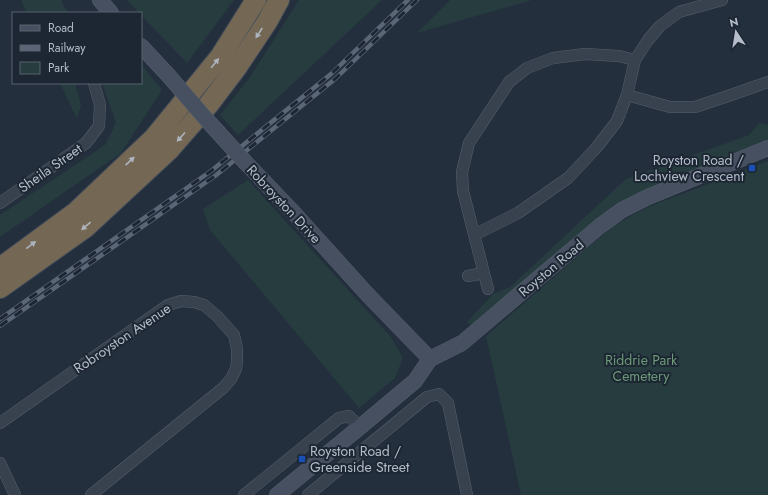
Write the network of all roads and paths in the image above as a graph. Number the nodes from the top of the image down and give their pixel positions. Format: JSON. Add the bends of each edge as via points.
{"nodes":[{"id":1,"x":100,"y":0,"type":"edge"},
{"id":2,"x":256,"y":0,"type":"edge"},
{"id":3,"x":279,"y":0,"type":"edge"},
{"id":4,"x":722,"y":0,"type":"edge"},
{"id":5,"x":110,"y":12,"type":"edge"},
{"id":6,"x":142,"y":47,"type":"edge"},
{"id":7,"x":635,"y":60,"type":"junction"},
{"id":8,"x":768,"y":82,"type":"edge"},
{"id":9,"x":94,"y":84,"type":"edge"},
{"id":10,"x":626,"y":95,"type":"junction"},
{"id":11,"x":768,"y":148,"type":"edge"},
{"id":12,"x":0,"y":203,"type":"edge"},
{"id":13,"x":474,"y":235,"type":"junction"},
{"id":14,"x":0,"y":268,"type":"edge"},
{"id":15,"x":484,"y":273,"type":"junction"},
{"id":16,"x":468,"y":276,"type":"dead end"},
{"id":17,"x":0,"y":288,"type":"edge"},
{"id":18,"x":488,"y":289,"type":"dead end"},
{"id":19,"x":430,"y":359,"type":"junction"},
{"id":20,"x":0,"y":423,"type":"edge"},
{"id":21,"x":360,"y":427,"type":"junction"},
{"id":22,"x":0,"y":463,"type":"edge"},
{"id":23,"x":15,"y":495,"type":"edge"},
{"id":24,"x":91,"y":495,"type":"edge"},
{"id":25,"x":244,"y":495,"type":"edge"},
{"id":26,"x":277,"y":495,"type":"edge"},
{"id":27,"x":308,"y":495,"type":"edge"},
{"id":28,"x":467,"y":495,"type":"edge"}],
"edges":[{"from":1,"to":5,"type":"main road"},
{"from":14,"to":2,"type":"highway","one_way":true,"via":[[76,212],[154,138],[220,57]]},
{"from":3,"to":17,"type":"highway","one_way":true,"via":[[237,67],[169,150],[86,227]]},
{"from":4,"to":7,"type":"street","via":[[680,12],[664,22]]},
{"from":6,"to":19,"type":"main road","name":"Robroyston Drive","bridge":true,"via":[[246,163]]},
{"from":7,"to":10,"type":"street"},
{"from":7,"to":13,"type":"street","via":[[619,56],[584,54],[553,58],[527,68],[509,82],[469,143],[462,172],[463,191]]},
{"from":8,"to":10,"type":"street","via":[[695,107],[670,107]]},
{"from":9,"to":12,"type":"street","name":"Sheila Street","via":[[100,105],[99,126],[86,143]]},
{"from":10,"to":13,"type":"street","via":[[617,121],[568,178],[518,212]]},
{"from":11,"to":19,"type":"main road","name":"Royston Road","via":[[622,210],[462,343]]},
{"from":13,"to":15,"type":"street"},
{"from":15,"to":16,"type":"street"},
{"from":15,"to":18,"type":"street"},
{"from":19,"to":21,"type":"main road","name":"Royston Road","via":[[415,381]]},
{"from":20,"to":24,"type":"street","name":"Robroyston Avenue","via":[[168,305],[181,301],[204,305],[234,335],[238,349],[236,369],[231,379]]},
{"from":21,"to":25,"type":"street","via":[[349,416],[339,418]]},
{"from":21,"to":26,"type":"main road","name":"Royston Road"},
{"from":22,"to":23,"type":"street"},
{"from":27,"to":28,"type":"street","via":[[427,397],[439,394],[448,403]]}]}
